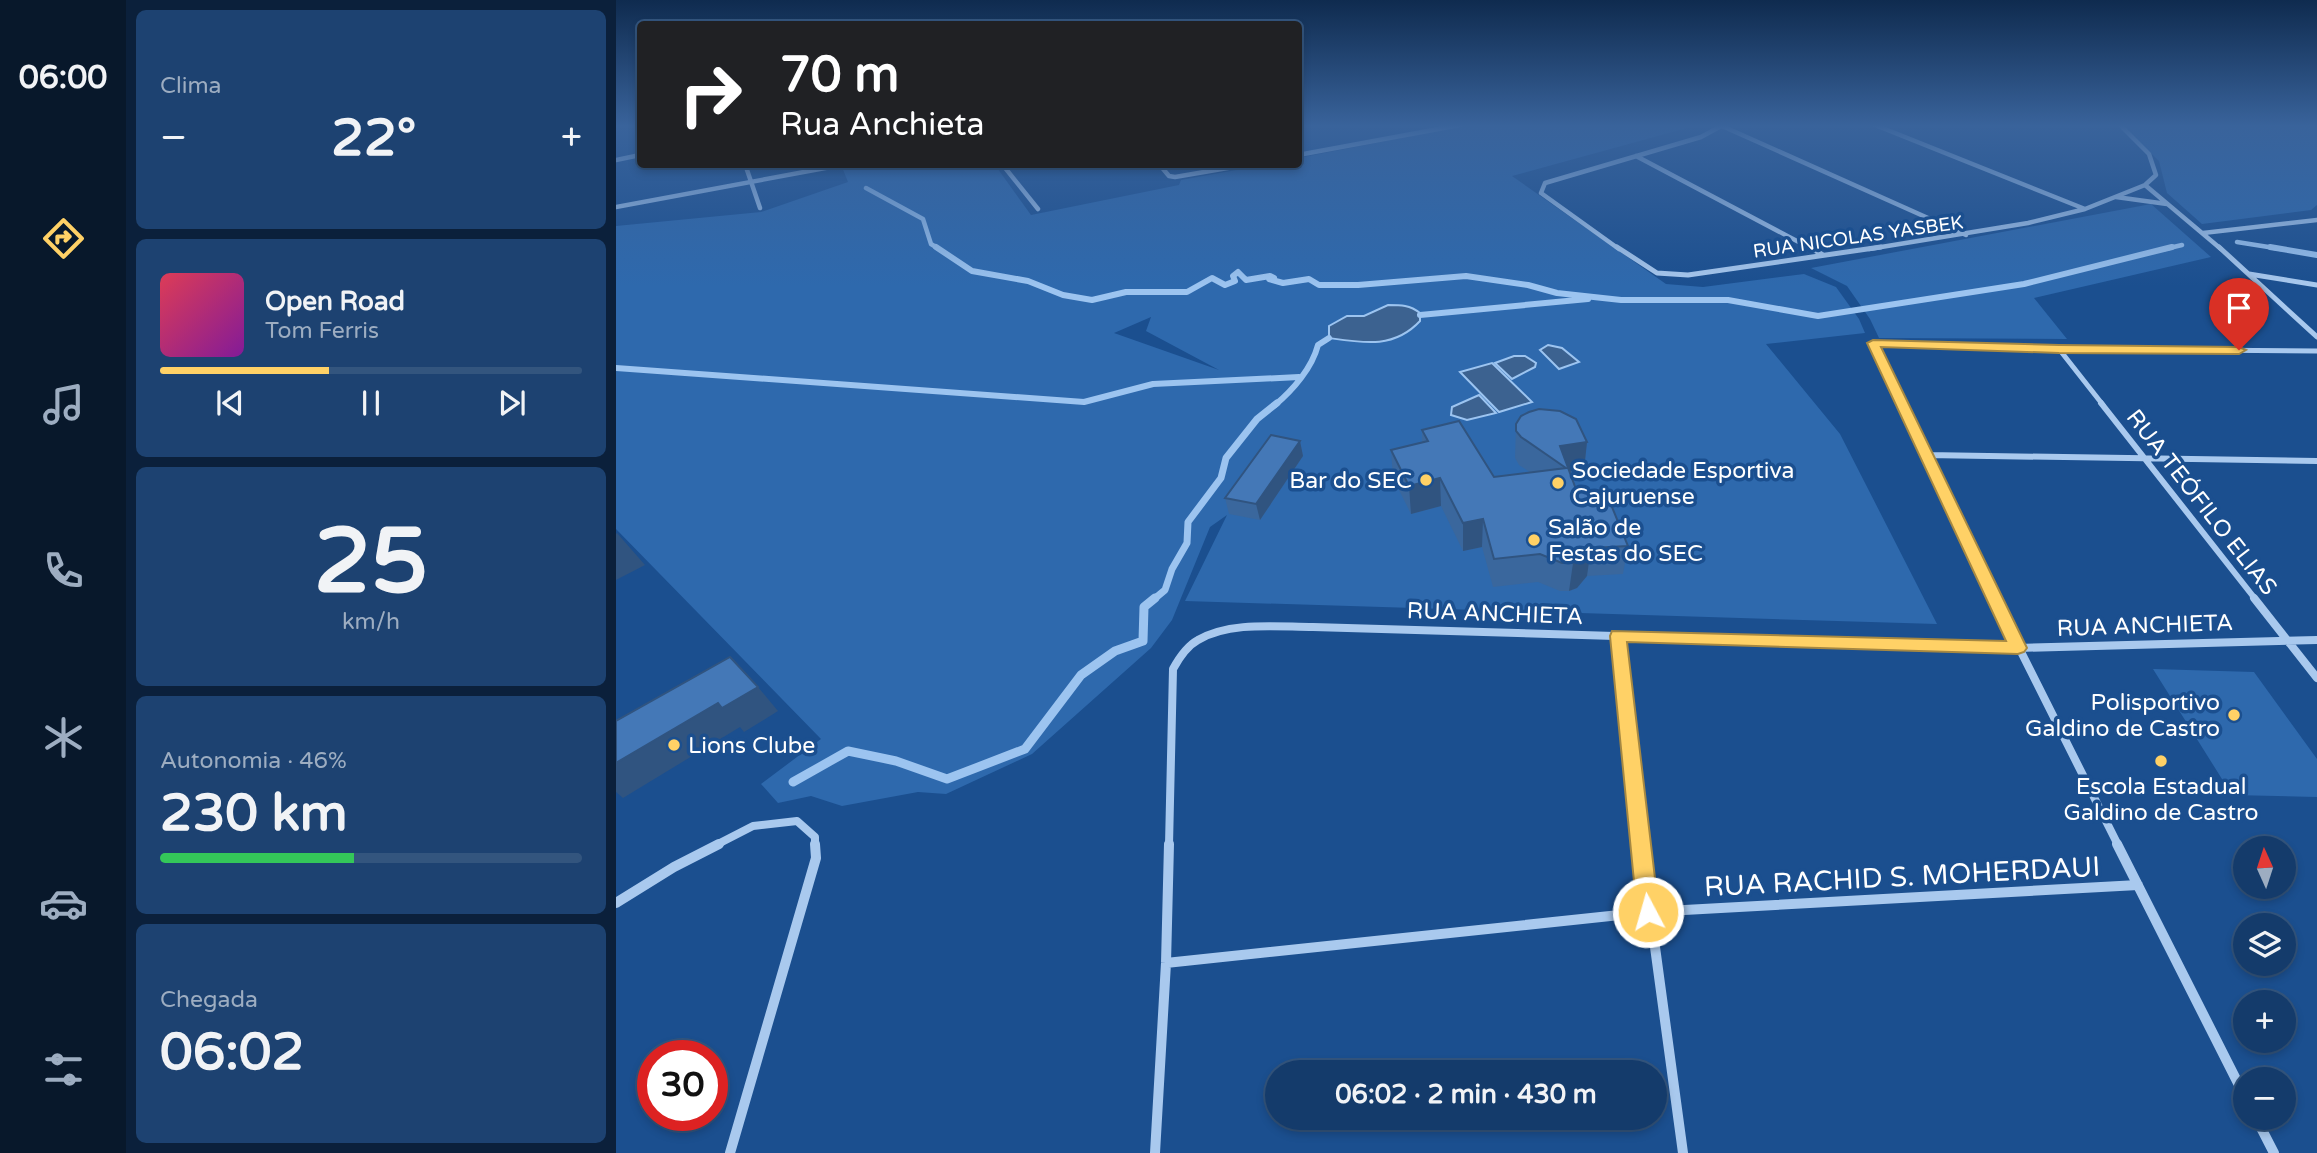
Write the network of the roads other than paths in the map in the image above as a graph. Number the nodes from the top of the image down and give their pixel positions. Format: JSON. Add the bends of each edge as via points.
{"nodes":[{"id":1,"x":749,"y":179,"type":"edge"},
{"id":2,"x":771,"y":179,"type":"edge"},
{"id":3,"x":1014,"y":179,"type":"edge"},
{"id":4,"x":1559,"y":179,"type":"edge"},
{"id":5,"x":1679,"y":179,"type":"edge"},
{"id":6,"x":1842,"y":179,"type":"edge"},
{"id":7,"x":2009,"y":179,"type":"edge"},
{"id":8,"x":2152,"y":179,"type":"edge"},
{"id":9,"x":750,"y":183,"type":"junction"},
{"id":10,"x":2145,"y":185,"type":"junction"},
{"id":11,"x":2116,"y":197,"type":"junction"},
{"id":12,"x":2168,"y":204,"type":"junction"},
{"id":13,"x":616,"y":207,"type":"edge"},
{"id":14,"x":760,"y":208,"type":"dead end"},
{"id":15,"x":1038,"y":209,"type":"dead end"},
{"id":16,"x":2085,"y":209,"type":"junction"},
{"id":17,"x":2317,"y":220,"type":"edge"},
{"id":18,"x":2203,"y":233,"type":"junction"},
{"id":19,"x":1967,"y":235,"type":"junction"},
{"id":20,"x":1824,"y":256,"type":"junction"},
{"id":21,"x":2249,"y":274,"type":"junction"},
{"id":22,"x":2317,"y":285,"type":"edge"},
{"id":23,"x":2317,"y":337,"type":"edge"},
{"id":24,"x":2059,"y":349,"type":"junction"},
{"id":25,"x":2317,"y":351,"type":"edge"},
{"id":26,"x":1927,"y":455,"type":"junction"},
{"id":27,"x":2144,"y":457,"type":"junction"},
{"id":28,"x":2317,"y":461,"type":"edge"},
{"id":29,"x":1618,"y":636,"type":"junction"},
{"id":30,"x":2288,"y":640,"type":"junction"},
{"id":31,"x":2317,"y":640,"type":"edge"},
{"id":32,"x":2018,"y":648,"type":"junction"},
{"id":33,"x":2317,"y":678,"type":"edge"},
{"id":34,"x":2138,"y":885,"type":"junction"},
{"id":35,"x":617,"y":900,"type":"edge"},
{"id":36,"x":1648,"y":912,"type":"junction"},
{"id":37,"x":1166,"y":963,"type":"junction"},
{"id":38,"x":2233,"y":1073,"type":"edge"},
{"id":39,"x":2262,"y":1130,"type":"edge"},
{"id":40,"x":730,"y":1153,"type":"edge"},
{"id":41,"x":1155,"y":1153,"type":"edge"},
{"id":42,"x":1683,"y":1153,"type":"edge"},
{"id":43,"x":2274,"y":1153,"type":"edge"}],
"edges":[{"from":1,"to":9,"type":"street"},
{"from":2,"to":9,"type":"street"},
{"from":3,"to":15,"type":"street"},
{"from":4,"to":20,"type":"street","name":"RUA NICOLAS YASBEK","via":[[1545,183],[1541,188],[1544,197],[1657,273],[1688,275]]},
{"from":5,"to":20,"type":"street"},
{"from":6,"to":19,"type":"street"},
{"from":7,"to":16,"type":"street"},
{"from":8,"to":10,"type":"street"},
{"from":9,"to":13,"type":"street"},
{"from":9,"to":14,"type":"street"},
{"from":10,"to":11,"type":"street","name":"RUA NICOLAS YASBEK"},
{"from":10,"to":12,"type":"street"},
{"from":11,"to":12,"type":"street","name":"RUA NICOLAS YASBEK"},
{"from":11,"to":16,"type":"street","name":"RUA NICOLAS YASBEK"},
{"from":12,"to":18,"type":"street"},
{"from":16,"to":19,"type":"street","name":"RUA NICOLAS YASBEK"},
{"from":17,"to":18,"type":"street"},
{"from":18,"to":21,"type":"street"},
{"from":19,"to":20,"type":"street","name":"RUA NICOLAS YASBEK"},
{"from":21,"to":22,"type":"street"},
{"from":21,"to":23,"type":"street"},
{"from":24,"to":25,"type":"street"},
{"from":24,"to":26,"type":"street","via":[[1873,343]]},
{"from":24,"to":27,"type":"street","name":"RUA TEÓFILO ELIAS"},
{"from":26,"to":27,"type":"street"},
{"from":26,"to":32,"type":"street"},
{"from":27,"to":28,"type":"street"},
{"from":27,"to":30,"type":"street","name":"RUA TEÓFILO ELIAS"},
{"from":29,"to":32,"type":"street","name":"RUA ANCHIETA"},
{"from":29,"to":36,"type":"street"},
{"from":29,"to":37,"type":"street","name":"RUA ANCHIETA","via":[[1247,628],[1199,638],[1182,653],[1174,669]]},
{"from":30,"to":31,"type":"street","name":"RUA ANCHIETA"},
{"from":30,"to":32,"type":"street","name":"RUA ANCHIETA"},
{"from":30,"to":33,"type":"street","name":"RUA TEÓFILO ELIAS"},
{"from":32,"to":34,"type":"street"},
{"from":34,"to":36,"type":"street","name":"RUA RACHID S. MOHERDAUI"},
{"from":34,"to":38,"type":"street"},
{"from":35,"to":40,"type":"street","via":[[753,826],[797,821],[815,837],[816,858]]},
{"from":36,"to":37,"type":"street","name":"RUA RACHID S. MOHERDAUI"},
{"from":36,"to":42,"type":"street"},
{"from":37,"to":41,"type":"street"},
{"from":39,"to":43,"type":"street"}]}
